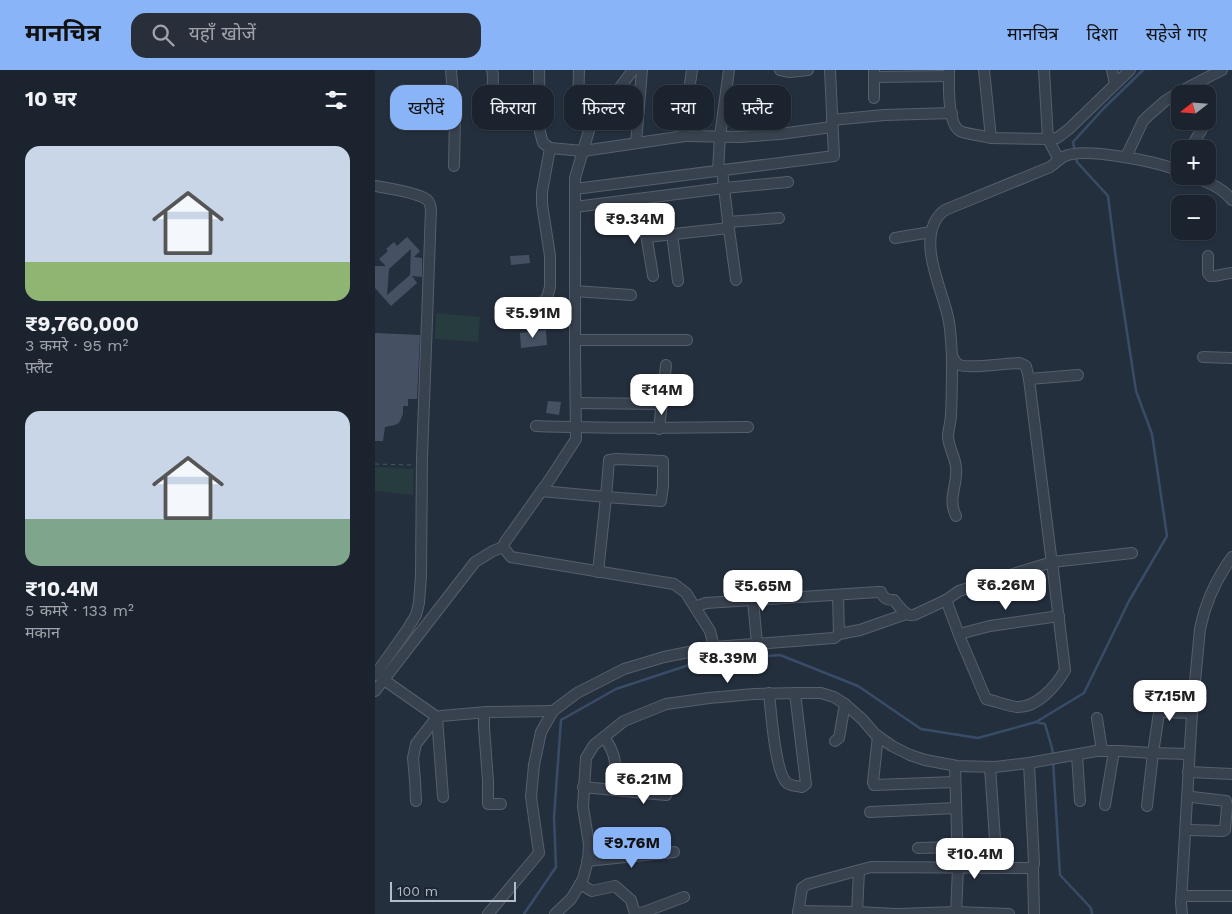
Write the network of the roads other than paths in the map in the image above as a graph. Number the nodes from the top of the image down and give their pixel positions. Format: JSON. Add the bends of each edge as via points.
{"nodes":[{"id":1,"x":451,"y":70,"type":"edge"},
{"id":2,"x":492,"y":70,"type":"edge"},
{"id":3,"x":539,"y":70,"type":"edge"},
{"id":4,"x":579,"y":70,"type":"edge"},
{"id":5,"x":633,"y":70,"type":"edge"},
{"id":6,"x":642,"y":70,"type":"edge"},
{"id":7,"x":692,"y":70,"type":"edge"},
{"id":8,"x":729,"y":70,"type":"edge"},
{"id":9,"x":781,"y":70,"type":"edge"},
{"id":10,"x":808,"y":70,"type":"edge"},
{"id":11,"x":830,"y":70,"type":"edge"},
{"id":12,"x":984,"y":70,"type":"edge"},
{"id":13,"x":1043,"y":70,"type":"edge"},
{"id":14,"x":1112,"y":70,"type":"edge"},
{"id":15,"x":1130,"y":70,"type":"edge"},
{"id":16,"x":1222,"y":70,"type":"edge"},
{"id":17,"x":949,"y":73,"type":"edge"},
{"id":18,"x":874,"y":74,"type":"edge"},
{"id":19,"x":1115,"y":84,"type":"junction"},
{"id":20,"x":493,"y":85,"type":"edge"},
{"id":21,"x":579,"y":85,"type":"edge"},
{"id":22,"x":622,"y":85,"type":"edge"},
{"id":23,"x":874,"y":98,"type":"dead end"},
{"id":24,"x":951,"y":113,"type":"junction"},
{"id":25,"x":832,"y":123,"type":"junction"},
{"id":26,"x":589,"y":130,"type":"edge"},
{"id":27,"x":685,"y":136,"type":"junction"},
{"id":28,"x":720,"y":136,"type":"junction"},
{"id":29,"x":991,"y":138,"type":"junction"},
{"id":30,"x":1048,"y":139,"type":"junction"},
{"id":31,"x":637,"y":143,"type":"junction"},
{"id":32,"x":550,"y":148,"type":"junction"},
{"id":33,"x":583,"y":151,"type":"junction"},
{"id":34,"x":1126,"y":157,"type":"junction"},
{"id":35,"x":1061,"y":159,"type":"junction"},
{"id":36,"x":454,"y":166,"type":"dead end"},
{"id":37,"x":1171,"y":167,"type":"edge"},
{"id":38,"x":720,"y":171,"type":"junction"},
{"id":39,"x":788,"y":182,"type":"dead end"},
{"id":40,"x":1215,"y":185,"type":"edge"},
{"id":41,"x":375,"y":186,"type":"edge"},
{"id":42,"x":724,"y":188,"type":"junction"},
{"id":43,"x":575,"y":189,"type":"junction"},
{"id":44,"x":1232,"y":200,"type":"edge"},
{"id":45,"x":575,"y":207,"type":"junction"},
{"id":46,"x":642,"y":210,"type":"dead end"},
{"id":47,"x":779,"y":218,"type":"dead end"},
{"id":48,"x":728,"y":225,"type":"junction"},
{"id":49,"x":931,"y":232,"type":"junction"},
{"id":50,"x":672,"y":234,"type":"junction"},
{"id":51,"x":647,"y":237,"type":"junction"},
{"id":52,"x":895,"y":238,"type":"dead end"},
{"id":53,"x":1208,"y":256,"type":"dead end"},
{"id":54,"x":1232,"y":273,"type":"edge"},
{"id":55,"x":653,"y":276,"type":"dead end"},
{"id":56,"x":736,"y":280,"type":"dead end"},
{"id":57,"x":677,"y":281,"type":"dead end"},
{"id":58,"x":575,"y":290,"type":"junction"},
{"id":59,"x":631,"y":295,"type":"dead end"},
{"id":60,"x":509,"y":316,"type":"dead end"},
{"id":61,"x":575,"y":340,"type":"junction"},
{"id":62,"x":687,"y":340,"type":"dead end"},
{"id":63,"x":952,"y":356,"type":"junction"},
{"id":64,"x":1203,"y":357,"type":"dead end"},
{"id":65,"x":1232,"y":358,"type":"edge"},
{"id":66,"x":665,"y":365,"type":"dead end"},
{"id":67,"x":1078,"y":375,"type":"dead end"},
{"id":68,"x":1029,"y":379,"type":"junction"},
{"id":69,"x":576,"y":403,"type":"junction"},
{"id":70,"x":662,"y":404,"type":"junction"},
{"id":71,"x":536,"y":426,"type":"dead end"},
{"id":72,"x":748,"y":427,"type":"dead end"},
{"id":73,"x":576,"y":428,"type":"junction"},
{"id":74,"x":659,"y":429,"type":"junction"},
{"id":75,"x":541,"y":491,"type":"junction"},
{"id":76,"x":606,"y":496,"type":"junction"},
{"id":77,"x":957,"y":516,"type":"dead end"},
{"id":78,"x":503,"y":547,"type":"junction"},
{"id":79,"x":1132,"y":553,"type":"dead end"},
{"id":80,"x":1232,"y":557,"type":"edge"},
{"id":81,"x":1051,"y":562,"type":"junction"},
{"id":82,"x":1232,"y":565,"type":"edge"},
{"id":83,"x":598,"y":572,"type":"junction"},
{"id":84,"x":838,"y":594,"type":"junction"},
{"id":85,"x":753,"y":600,"type":"junction"},
{"id":86,"x":946,"y":600,"type":"junction"},
{"id":87,"x":695,"y":607,"type":"junction"},
{"id":88,"x":906,"y":614,"type":"junction"},
{"id":89,"x":1059,"y":616,"type":"junction"},
{"id":90,"x":839,"y":634,"type":"junction"},
{"id":91,"x":959,"y":634,"type":"junction"},
{"id":92,"x":757,"y":644,"type":"junction"},
{"id":93,"x":714,"y":647,"type":"junction"},
{"id":94,"x":375,"y":675,"type":"edge"},
{"id":95,"x":384,"y":680,"type":"junction"},
{"id":96,"x":1163,"y":686,"type":"dead end"},
{"id":97,"x":375,"y":691,"type":"edge"},
{"id":98,"x":769,"y":693,"type":"junction"},
{"id":99,"x":795,"y":693,"type":"junction"},
{"id":100,"x":845,"y":704,"type":"junction"},
{"id":101,"x":553,"y":711,"type":"junction"},
{"id":102,"x":487,"y":712,"type":"junction"},
{"id":103,"x":1159,"y":712,"type":"junction"},
{"id":104,"x":1192,"y":713,"type":"junction"},
{"id":105,"x":437,"y":717,"type":"junction"},
{"id":106,"x":1097,"y":718,"type":"dead end"},
{"id":107,"x":878,"y":736,"type":"junction"},
{"id":108,"x":604,"y":737,"type":"junction"},
{"id":109,"x":835,"y":741,"type":"dead end"},
{"id":110,"x":1102,"y":751,"type":"junction"},
{"id":111,"x":1114,"y":751,"type":"junction"},
{"id":112,"x":1153,"y":753,"type":"junction"},
{"id":113,"x":1189,"y":754,"type":"junction"},
{"id":114,"x":1077,"y":755,"type":"junction"},
{"id":115,"x":1029,"y":763,"type":"junction"},
{"id":116,"x":955,"y":766,"type":"junction"},
{"id":117,"x":990,"y":767,"type":"junction"},
{"id":118,"x":1191,"y":772,"type":"junction"},
{"id":119,"x":668,"y":774,"type":"dead end"},
{"id":120,"x":1232,"y":774,"type":"edge"},
{"id":121,"x":955,"y":782,"type":"junction"},
{"id":122,"x":583,"y":787,"type":"junction"},
{"id":123,"x":613,"y":789,"type":"junction"},
{"id":124,"x":443,"y":797,"type":"dead end"},
{"id":125,"x":1192,"y":797,"type":"junction"},
{"id":126,"x":416,"y":801,"type":"dead end"},
{"id":127,"x":1080,"y":801,"type":"dead end"},
{"id":128,"x":501,"y":804,"type":"dead end"},
{"id":129,"x":1105,"y":805,"type":"dead end"},
{"id":130,"x":1147,"y":806,"type":"dead end"},
{"id":131,"x":956,"y":808,"type":"junction"},
{"id":132,"x":870,"y":812,"type":"dead end"},
{"id":133,"x":1189,"y":830,"type":"junction"},
{"id":134,"x":957,"y":847,"type":"junction"},
{"id":135,"x":918,"y":848,"type":"dead end"},
{"id":136,"x":673,"y":852,"type":"dead end"},
{"id":137,"x":587,"y":861,"type":"junction"},
{"id":138,"x":958,"y":868,"type":"junction"},
{"id":139,"x":997,"y":868,"type":"junction"},
{"id":140,"x":1033,"y":868,"type":"junction"},
{"id":141,"x":859,"y":870,"type":"junction"},
{"id":142,"x":581,"y":884,"type":"junction"},
{"id":143,"x":1186,"y":896,"type":"junction"},
{"id":144,"x":1232,"y":896,"type":"edge"},
{"id":145,"x":684,"y":898,"type":"dead end"},
{"id":146,"x":798,"y":912,"type":"edge"},
{"id":147,"x":857,"y":912,"type":"junction"},
{"id":148,"x":956,"y":913,"type":"edge"},
{"id":149,"x":488,"y":914,"type":"edge"},
{"id":150,"x":555,"y":914,"type":"edge"},
{"id":151,"x":635,"y":914,"type":"edge"},
{"id":152,"x":897,"y":914,"type":"edge"},
{"id":153,"x":1009,"y":914,"type":"edge"},
{"id":154,"x":1034,"y":914,"type":"edge"},
{"id":155,"x":1182,"y":914,"type":"edge"},
{"id":156,"x":1187,"y":914,"type":"edge"}],
"edges":[{"from":1,"to":36,"type":"street","via":[[455,117]]},
{"from":2,"to":20,"type":"street"},
{"from":3,"to":32,"type":"street","via":[[540,132],[543,143]]},
{"from":4,"to":21,"type":"street"},
{"from":5,"to":22,"type":"street"},
{"from":6,"to":31,"type":"street"},
{"from":7,"to":27,"type":"street"},
{"from":8,"to":28,"type":"street"},
{"from":9,"to":10,"type":"street"},
{"from":11,"to":25,"type":"street"},
{"from":12,"to":29,"type":"street"},
{"from":13,"to":30,"type":"street"},
{"from":14,"to":19,"type":"street"},
{"from":15,"to":19,"type":"street"},
{"from":16,"to":34,"type":"street","via":[[1179,92],[1147,116]]},
{"from":17,"to":18,"type":"street"},
{"from":17,"to":24,"type":"street"},
{"from":18,"to":23,"type":"street"},
{"from":19,"to":30,"type":"street","via":[[1069,129],[1057,138]]},
{"from":24,"to":25,"type":"street","via":[[884,114]]},
{"from":24,"to":29,"type":"street","via":[[960,131]]},
{"from":25,"to":28,"type":"street","via":[[780,134]]},
{"from":25,"to":38,"type":"street","via":[[833,156]]},
{"from":26,"to":33,"type":"street"},
{"from":27,"to":28,"type":"street"},
{"from":27,"to":31,"type":"street"},
{"from":28,"to":38,"type":"street"},
{"from":29,"to":30,"type":"street"},
{"from":30,"to":35,"type":"street"},
{"from":31,"to":33,"type":"street"},
{"from":32,"to":33,"type":"street"},
{"from":32,"to":60,"type":"street","via":[[542,204],[550,256],[550,287],[547,298],[538,306]]},
{"from":33,"to":43,"type":"street"},
{"from":34,"to":35,"type":"street","via":[[1081,153]]},
{"from":34,"to":37,"type":"street"},
{"from":35,"to":49,"type":"street","via":[[1050,167],[945,210]]},
{"from":38,"to":42,"type":"street"},
{"from":38,"to":43,"type":"street"},
{"from":39,"to":42,"type":"street"},
{"from":40,"to":44,"type":"street"},
{"from":41,"to":94,"type":"street","via":[[425,198],[431,209],[419,603],[417,615]]},
{"from":42,"to":45,"type":"street"},
{"from":42,"to":48,"type":"street"},
{"from":43,"to":45,"type":"street"},
{"from":45,"to":58,"type":"street"},
{"from":46,"to":51,"type":"street"},
{"from":47,"to":48,"type":"street"},
{"from":48,"to":50,"type":"street"},
{"from":48,"to":56,"type":"street"},
{"from":49,"to":52,"type":"street"},
{"from":49,"to":63,"type":"street","via":[[930,250],[949,319]]},
{"from":50,"to":51,"type":"street"},
{"from":50,"to":57,"type":"street"},
{"from":51,"to":55,"type":"street"},
{"from":53,"to":54,"type":"street","via":[[1210,276]]},
{"from":58,"to":59,"type":"street"},
{"from":58,"to":61,"type":"street"},
{"from":61,"to":62,"type":"street"},
{"from":61,"to":69,"type":"street"},
{"from":63,"to":68,"type":"street","via":[[959,365],[1020,363],[1026,366]]},
{"from":63,"to":77,"type":"street","via":[[948,436],[956,466],[952,508]]},
{"from":64,"to":65,"type":"street"},
{"from":66,"to":70,"type":"street"},
{"from":67,"to":68,"type":"street"},
{"from":68,"to":81,"type":"street"},
{"from":69,"to":70,"type":"street"},
{"from":69,"to":73,"type":"street"},
{"from":70,"to":74,"type":"street"},
{"from":71,"to":73,"type":"street"},
{"from":72,"to":74,"type":"street"},
{"from":73,"to":74,"type":"street"},
{"from":73,"to":75,"type":"street","via":[[576,439]]},
{"from":75,"to":76,"type":"street"},
{"from":75,"to":78,"type":"street"},
{"from":76,"to":76,"type":"street","via":[[609,460],[663,461],[661,500]]},
{"from":76,"to":83,"type":"street"},
{"from":78,"to":83,"type":"street","via":[[511,557]]},
{"from":78,"to":95,"type":"street","via":[[475,562]]},
{"from":79,"to":81,"type":"street"},
{"from":80,"to":104,"type":"street","via":[[1210,596],[1203,616]]},
{"from":81,"to":86,"type":"street","via":[[959,591]]},
{"from":81,"to":89,"type":"street"},
{"from":82,"to":118,"type":"street","via":[[1207,618]]},
{"from":83,"to":87,"type":"street","via":[[674,584],[686,593]]},
{"from":84,"to":85,"type":"street"},
{"from":84,"to":88,"type":"street","via":[[881,592],[887,600],[894,600]]},
{"from":84,"to":90,"type":"street"},
{"from":85,"to":87,"type":"street","via":[[706,603]]},
{"from":85,"to":92,"type":"street"},
{"from":86,"to":88,"type":"street","via":[[914,615]]},
{"from":86,"to":91,"type":"street"},
{"from":87,"to":93,"type":"street","via":[[710,631]]},
{"from":88,"to":90,"type":"street"},
{"from":89,"to":91,"type":"street"},
{"from":89,"to":91,"type":"street","via":[[1065,670],[1047,695],[1027,706],[986,699]]},
{"from":90,"to":92,"type":"street","via":[[830,640]]},
{"from":92,"to":93,"type":"street"},
{"from":93,"to":101,"type":"street","via":[[664,656],[625,669],[577,693]]},
{"from":95,"to":97,"type":"street"},
{"from":95,"to":105,"type":"street"},
{"from":96,"to":103,"type":"street"},
{"from":98,"to":99,"type":"street"},
{"from":98,"to":99,"type":"street","via":[[781,774],[785,782],[802,787],[806,784]]},
{"from":98,"to":108,"type":"street","via":[[666,704],[624,721]]},
{"from":99,"to":100,"type":"street","via":[[821,693]]},
{"from":100,"to":107,"type":"street"},
{"from":100,"to":109,"type":"street","via":[[839,738]]},
{"from":101,"to":102,"type":"street"},
{"from":101,"to":149,"type":"street","via":[[541,732],[533,765],[531,798],[539,853]]},
{"from":102,"to":105,"type":"street"},
{"from":102,"to":128,"type":"street","via":[[484,727],[488,804]]},
{"from":103,"to":104,"type":"street"},
{"from":103,"to":112,"type":"street"},
{"from":104,"to":113,"type":"street"},
{"from":105,"to":124,"type":"street"},
{"from":105,"to":126,"type":"street","via":[[416,744],[413,758]]},
{"from":106,"to":110,"type":"street"},
{"from":107,"to":116,"type":"street","via":[[910,755]]},
{"from":107,"to":121,"type":"street","via":[[874,785]]},
{"from":108,"to":122,"type":"street","via":[[585,758]]},
{"from":108,"to":123,"type":"street","via":[[615,756]]},
{"from":110,"to":111,"type":"street"},
{"from":110,"to":114,"type":"street"},
{"from":111,"to":112,"type":"street"},
{"from":111,"to":129,"type":"street"},
{"from":112,"to":113,"type":"street"},
{"from":112,"to":130,"type":"street"},
{"from":113,"to":118,"type":"street"},
{"from":114,"to":115,"type":"street"},
{"from":114,"to":127,"type":"street"},
{"from":115,"to":117,"type":"street"},
{"from":115,"to":140,"type":"street"},
{"from":116,"to":117,"type":"street"},
{"from":116,"to":121,"type":"street"},
{"from":117,"to":139,"type":"street"},
{"from":118,"to":120,"type":"street"},
{"from":118,"to":125,"type":"street"},
{"from":118,"to":155,"type":"street"},
{"from":119,"to":123,"type":"street","via":[[666,795]]},
{"from":121,"to":131,"type":"street"},
{"from":122,"to":123,"type":"street"},
{"from":122,"to":137,"type":"street","via":[[589,844]]},
{"from":125,"to":133,"type":"street"},
{"from":125,"to":133,"type":"street","via":[[1226,801],[1225,830]]},
{"from":131,"to":132,"type":"street"},
{"from":131,"to":134,"type":"street"},
{"from":133,"to":143,"type":"street"},
{"from":134,"to":135,"type":"street"},
{"from":134,"to":138,"type":"street"},
{"from":136,"to":137,"type":"street"},
{"from":137,"to":142,"type":"street"},
{"from":138,"to":139,"type":"street"},
{"from":138,"to":141,"type":"street","via":[[871,867]]},
{"from":138,"to":148,"type":"street"},
{"from":139,"to":140,"type":"street"},
{"from":140,"to":154,"type":"street"},
{"from":141,"to":146,"type":"street","via":[[801,888]]},
{"from":141,"to":147,"type":"street"},
{"from":142,"to":150,"type":"street"},
{"from":142,"to":151,"type":"street","via":[[592,890],[615,886],[631,900]]},
{"from":143,"to":144,"type":"street"},
{"from":143,"to":156,"type":"street"},
{"from":145,"to":151,"type":"street"},
{"from":146,"to":147,"type":"street"},
{"from":147,"to":152,"type":"street"},
{"from":148,"to":152,"type":"street"},
{"from":148,"to":153,"type":"street"}]}
